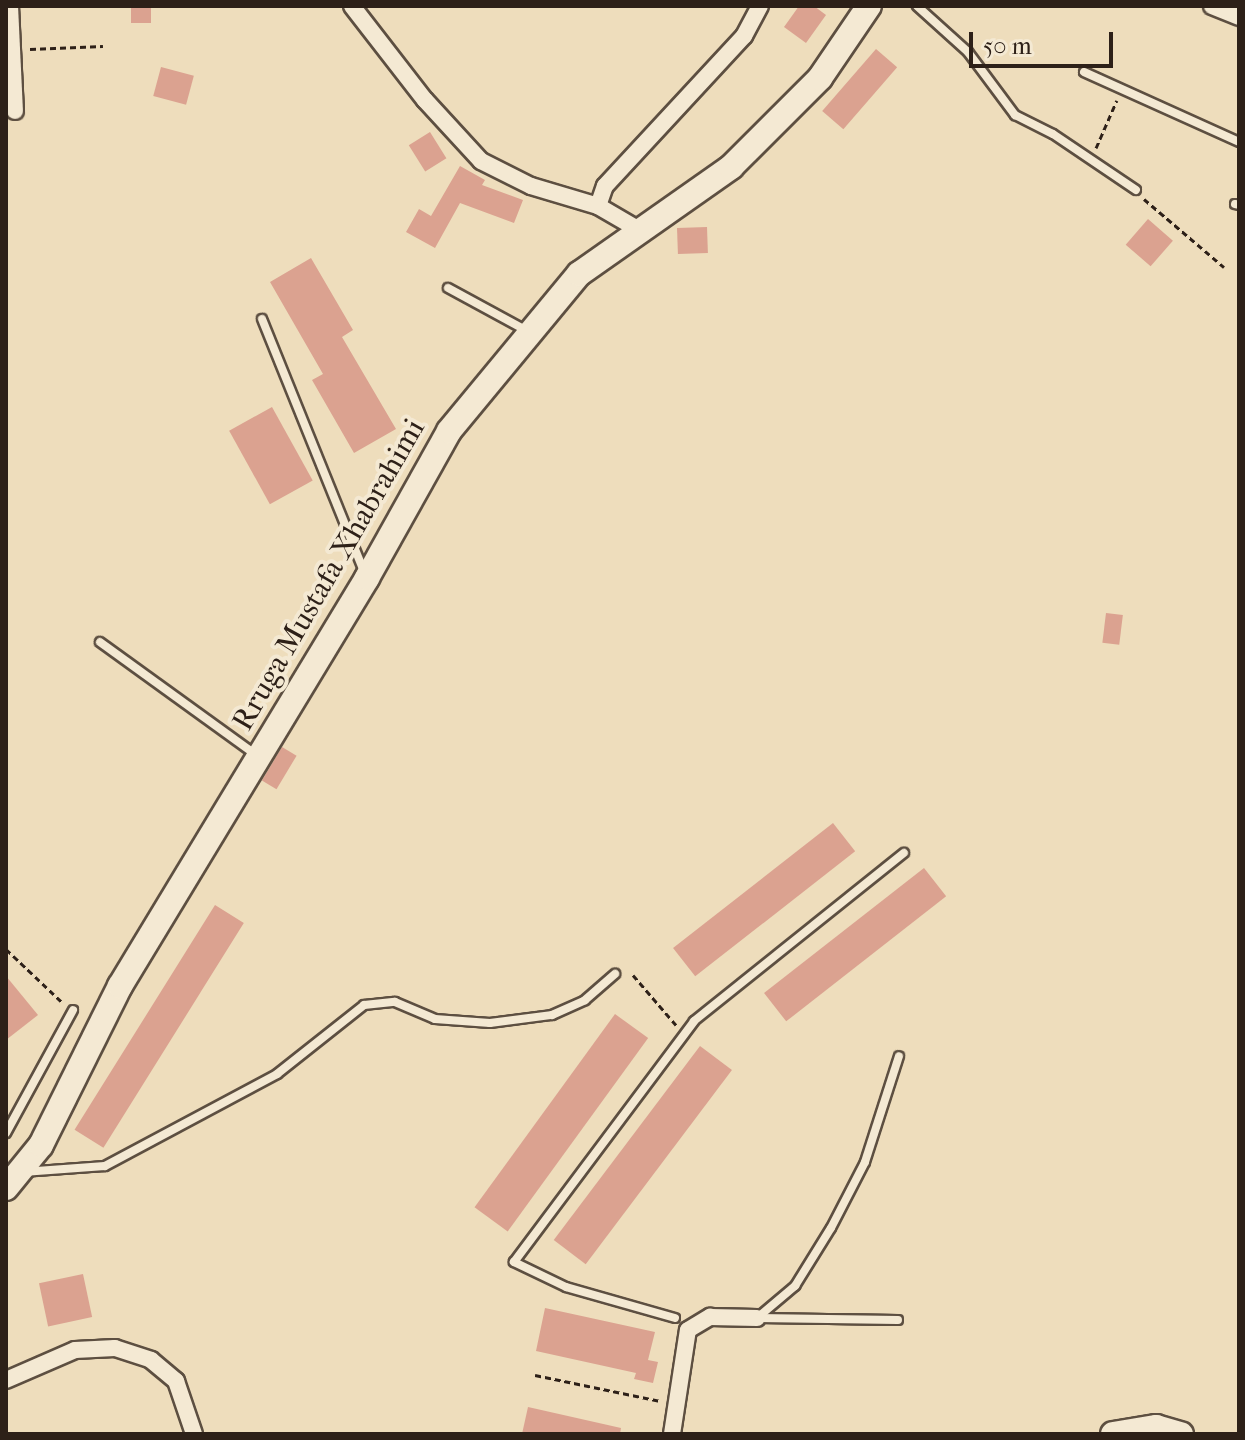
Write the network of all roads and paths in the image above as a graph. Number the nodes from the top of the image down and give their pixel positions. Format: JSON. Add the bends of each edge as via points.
{"nodes":[{"id":1,"x":10,"y":6,"type":"edge"},
{"id":2,"x":352,"y":6,"type":"edge"},
{"id":3,"x":760,"y":6,"type":"edge"},
{"id":4,"x":869,"y":6,"type":"edge"},
{"id":5,"x":917,"y":6,"type":"edge"},
{"id":6,"x":1212,"y":6,"type":"edge"},
{"id":7,"x":1239,"y":17,"type":"edge"},
{"id":8,"x":103,"y":46,"type":"dead end"},
{"id":9,"x":12,"y":50,"type":"junction"},
{"id":10,"x":1084,"y":72,"type":"dead end"},
{"id":11,"x":1122,"y":89,"type":"junction"},
{"id":12,"x":15,"y":111,"type":"dead end"},
{"id":13,"x":1239,"y":142,"type":"edge"},
{"id":14,"x":1091,"y":158,"type":"junction"},
{"id":15,"x":1136,"y":190,"type":"joint"},
{"id":16,"x":598,"y":206,"type":"junction"},
{"id":17,"x":639,"y":230,"type":"junction"},
{"id":18,"x":1224,"y":267,"type":"dead end"},
{"id":19,"x":448,"y":288,"type":"dead end"},
{"id":20,"x":262,"y":319,"type":"dead end"},
{"id":21,"x":530,"y":333,"type":"junction"},
{"id":22,"x":367,"y":578,"type":"junction"},
{"id":23,"x":100,"y":642,"type":"dead end"},
{"id":24,"x":259,"y":757,"type":"junction"},
{"id":25,"x":904,"y":853,"type":"dead end"},
{"id":26,"x":6,"y":949,"type":"edge"},
{"id":27,"x":615,"y":974,"type":"dead end"},
{"id":28,"x":633,"y":975,"type":"dead end"},
{"id":29,"x":73,"y":1010,"type":"joint"},
{"id":30,"x":683,"y":1034,"type":"junction"},
{"id":31,"x":899,"y":1056,"type":"dead end"},
{"id":32,"x":6,"y":1133,"type":"edge"},
{"id":33,"x":14,"y":1180,"type":"edge"},
{"id":34,"x":675,"y":1318,"type":"joint"},
{"id":35,"x":757,"y":1318,"type":"junction"},
{"id":36,"x":898,"y":1320,"type":"dead end"},
{"id":37,"x":694,"y":1323,"type":"junction"},
{"id":38,"x":535,"y":1375,"type":"dead end"},
{"id":39,"x":6,"y":1380,"type":"edge"},
{"id":40,"x":661,"y":1401,"type":"dead end"},
{"id":41,"x":194,"y":1434,"type":"edge"},
{"id":42,"x":672,"y":1434,"type":"edge"},
{"id":43,"x":1113,"y":1434,"type":"edge"},
{"id":44,"x":1181,"y":1434,"type":"edge"}],
"edges":[{"from":1,"to":9,"type":"street"},
{"from":2,"to":16,"type":"street","via":[[425,100],[481,161],[531,186]]},
{"from":3,"to":16,"type":"street","via":[[735,47],[605,186]]},
{"from":4,"to":17,"type":"street","name":"Rruga Mustafa Xhabrahimi","via":[[820,78],[769,130],[709,187]]},
{"from":5,"to":14,"type":"lane","via":[[968,52],[1015,115]]},
{"from":6,"to":7,"type":"street"},
{"from":8,"to":9,"type":"path"},
{"from":9,"to":12,"type":"street"},
{"from":10,"to":11,"type":"lane"},
{"from":11,"to":13,"type":"lane"},
{"from":11,"to":14,"type":"path"},
{"from":14,"to":15,"type":"lane"},
{"from":15,"to":18,"type":"path"},
{"from":16,"to":17,"type":"street"},
{"from":17,"to":21,"type":"street","name":"Rruga Mustafa Xhabrahimi","via":[[579,274]]},
{"from":19,"to":21,"type":"lane"},
{"from":20,"to":22,"type":"lane"},
{"from":21,"to":22,"type":"street","name":"Rruga Mustafa Xhabrahimi","via":[[429,460]]},
{"from":22,"to":24,"type":"street","name":"Rruga Mustafa Xhabrahimi"},
{"from":23,"to":24,"type":"lane"},
{"from":24,"to":33,"type":"street","name":"Rruga Mustafa Xhabrahimi","via":[[120,986],[52,1125]]},
{"from":25,"to":30,"type":"lane"},
{"from":26,"to":29,"type":"path"},
{"from":27,"to":33,"type":"lane","via":[[585,1000],[552,1015],[490,1023],[435,1019],[395,1002],[364,1005],[277,1074],[105,1166]]},
{"from":28,"to":30,"type":"path"},
{"from":29,"to":32,"type":"lane"},
{"from":30,"to":34,"type":"lane","via":[[514,1262],[566,1287]]},
{"from":31,"to":35,"type":"lane","via":[[865,1162],[831,1228],[795,1286]]},
{"from":34,"to":37,"type":"street"},
{"from":35,"to":36,"type":"lane"},
{"from":35,"to":37,"type":"street","via":[[710,1317]]},
{"from":37,"to":42,"type":"street","via":[[685,1338]]},
{"from":38,"to":40,"type":"path"},
{"from":39,"to":41,"type":"street","via":[[75,1350],[115,1348],[151,1360],[176,1381],[189,1406]]},
{"from":43,"to":44,"type":"street","via":[[1156,1427]]}]}
